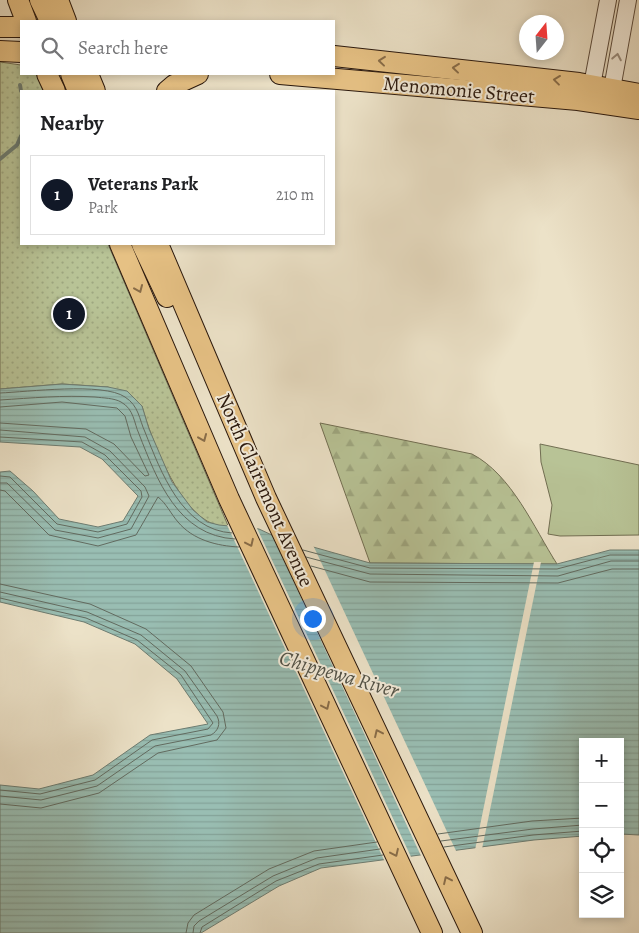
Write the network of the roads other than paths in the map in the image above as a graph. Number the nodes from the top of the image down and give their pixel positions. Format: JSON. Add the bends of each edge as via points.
{"nodes":[{"id":1,"x":18,"y":0,"type":"edge"},
{"id":2,"x":40,"y":0,"type":"edge"},
{"id":3,"x":58,"y":0,"type":"edge"},
{"id":4,"x":608,"y":0,"type":"edge"},
{"id":5,"x":628,"y":0,"type":"edge"},
{"id":6,"x":26,"y":20,"type":"edge"},
{"id":7,"x":50,"y":20,"type":"edge"},
{"id":8,"x":66,"y":20,"type":"edge"},
{"id":9,"x":0,"y":27,"type":"edge"},
{"id":10,"x":20,"y":27,"type":"edge"},
{"id":11,"x":0,"y":51,"type":"edge"},
{"id":12,"x":20,"y":52,"type":"edge"},
{"id":13,"x":335,"y":56,"type":"edge"},
{"id":14,"x":47,"y":75,"type":"edge"},
{"id":15,"x":71,"y":75,"type":"edge"},
{"id":16,"x":88,"y":75,"type":"edge"},
{"id":17,"x":196,"y":75,"type":"edge"},
{"id":18,"x":296,"y":75,"type":"edge"},
{"id":19,"x":55,"y":90,"type":"edge"},
{"id":20,"x":78,"y":90,"type":"edge"},
{"id":21,"x":95,"y":90,"type":"edge"},
{"id":22,"x":168,"y":90,"type":"edge"},
{"id":23,"x":590,"y":93,"type":"junction"},
{"id":24,"x":639,"y":94,"type":"edge"},
{"id":25,"x":610,"y":97,"type":"junction"},
{"id":26,"x":639,"y":109,"type":"edge"},
{"id":27,"x":120,"y":245,"type":"edge"},
{"id":28,"x":142,"y":245,"type":"edge"},
{"id":29,"x":158,"y":245,"type":"edge"},
{"id":30,"x":172,"y":245,"type":"edge"},
{"id":31,"x":197,"y":339,"type":"junction"},
{"id":32,"x":235,"y":424,"type":"junction"},
{"id":33,"x":430,"y":928,"type":"edge"},
{"id":34,"x":470,"y":929,"type":"edge"}],
"edges":[{"from":1,"to":6,"type":"main road"},
{"from":2,"to":7,"type":"main road"},
{"from":3,"to":8,"type":"main road"},
{"from":4,"to":23,"type":"street"},
{"from":25,"to":5,"type":"street","one_way":true},
{"from":9,"to":10,"type":"main road"},
{"from":11,"to":12,"type":"main road"},
{"from":23,"to":13,"type":"main road","name":"Menomonie Street","one_way":true},
{"from":14,"to":19,"type":"main road"},
{"from":15,"to":20,"type":"main road"},
{"from":16,"to":21,"type":"main road"},
{"from":17,"to":22,"type":"main road"},
{"from":18,"to":23,"type":"main road","name":"Menomonie Street"},
{"from":23,"to":25,"type":"main road","name":"Menomonie Street"},
{"from":24,"to":25,"type":"main road","name":"Menomonie Street"},
{"from":25,"to":26,"type":"main road","name":"Menomonie Street"},
{"from":27,"to":33,"type":"main road","name":"North Clairemont Avenue","one_way":true,"via":[[230,499]]},
{"from":28,"to":31,"type":"main road","via":[[162,289]]},
{"from":29,"to":31,"type":"main road","name":"North Clairemont Avenue"},
{"from":30,"to":32,"type":"main road","via":[[211,340]]},
{"from":31,"to":32,"type":"main road","name":"North Clairemont Avenue"},
{"from":34,"to":32,"type":"main road","name":"North Clairemont Avenue","one_way":true,"via":[[266,498]]}]}
